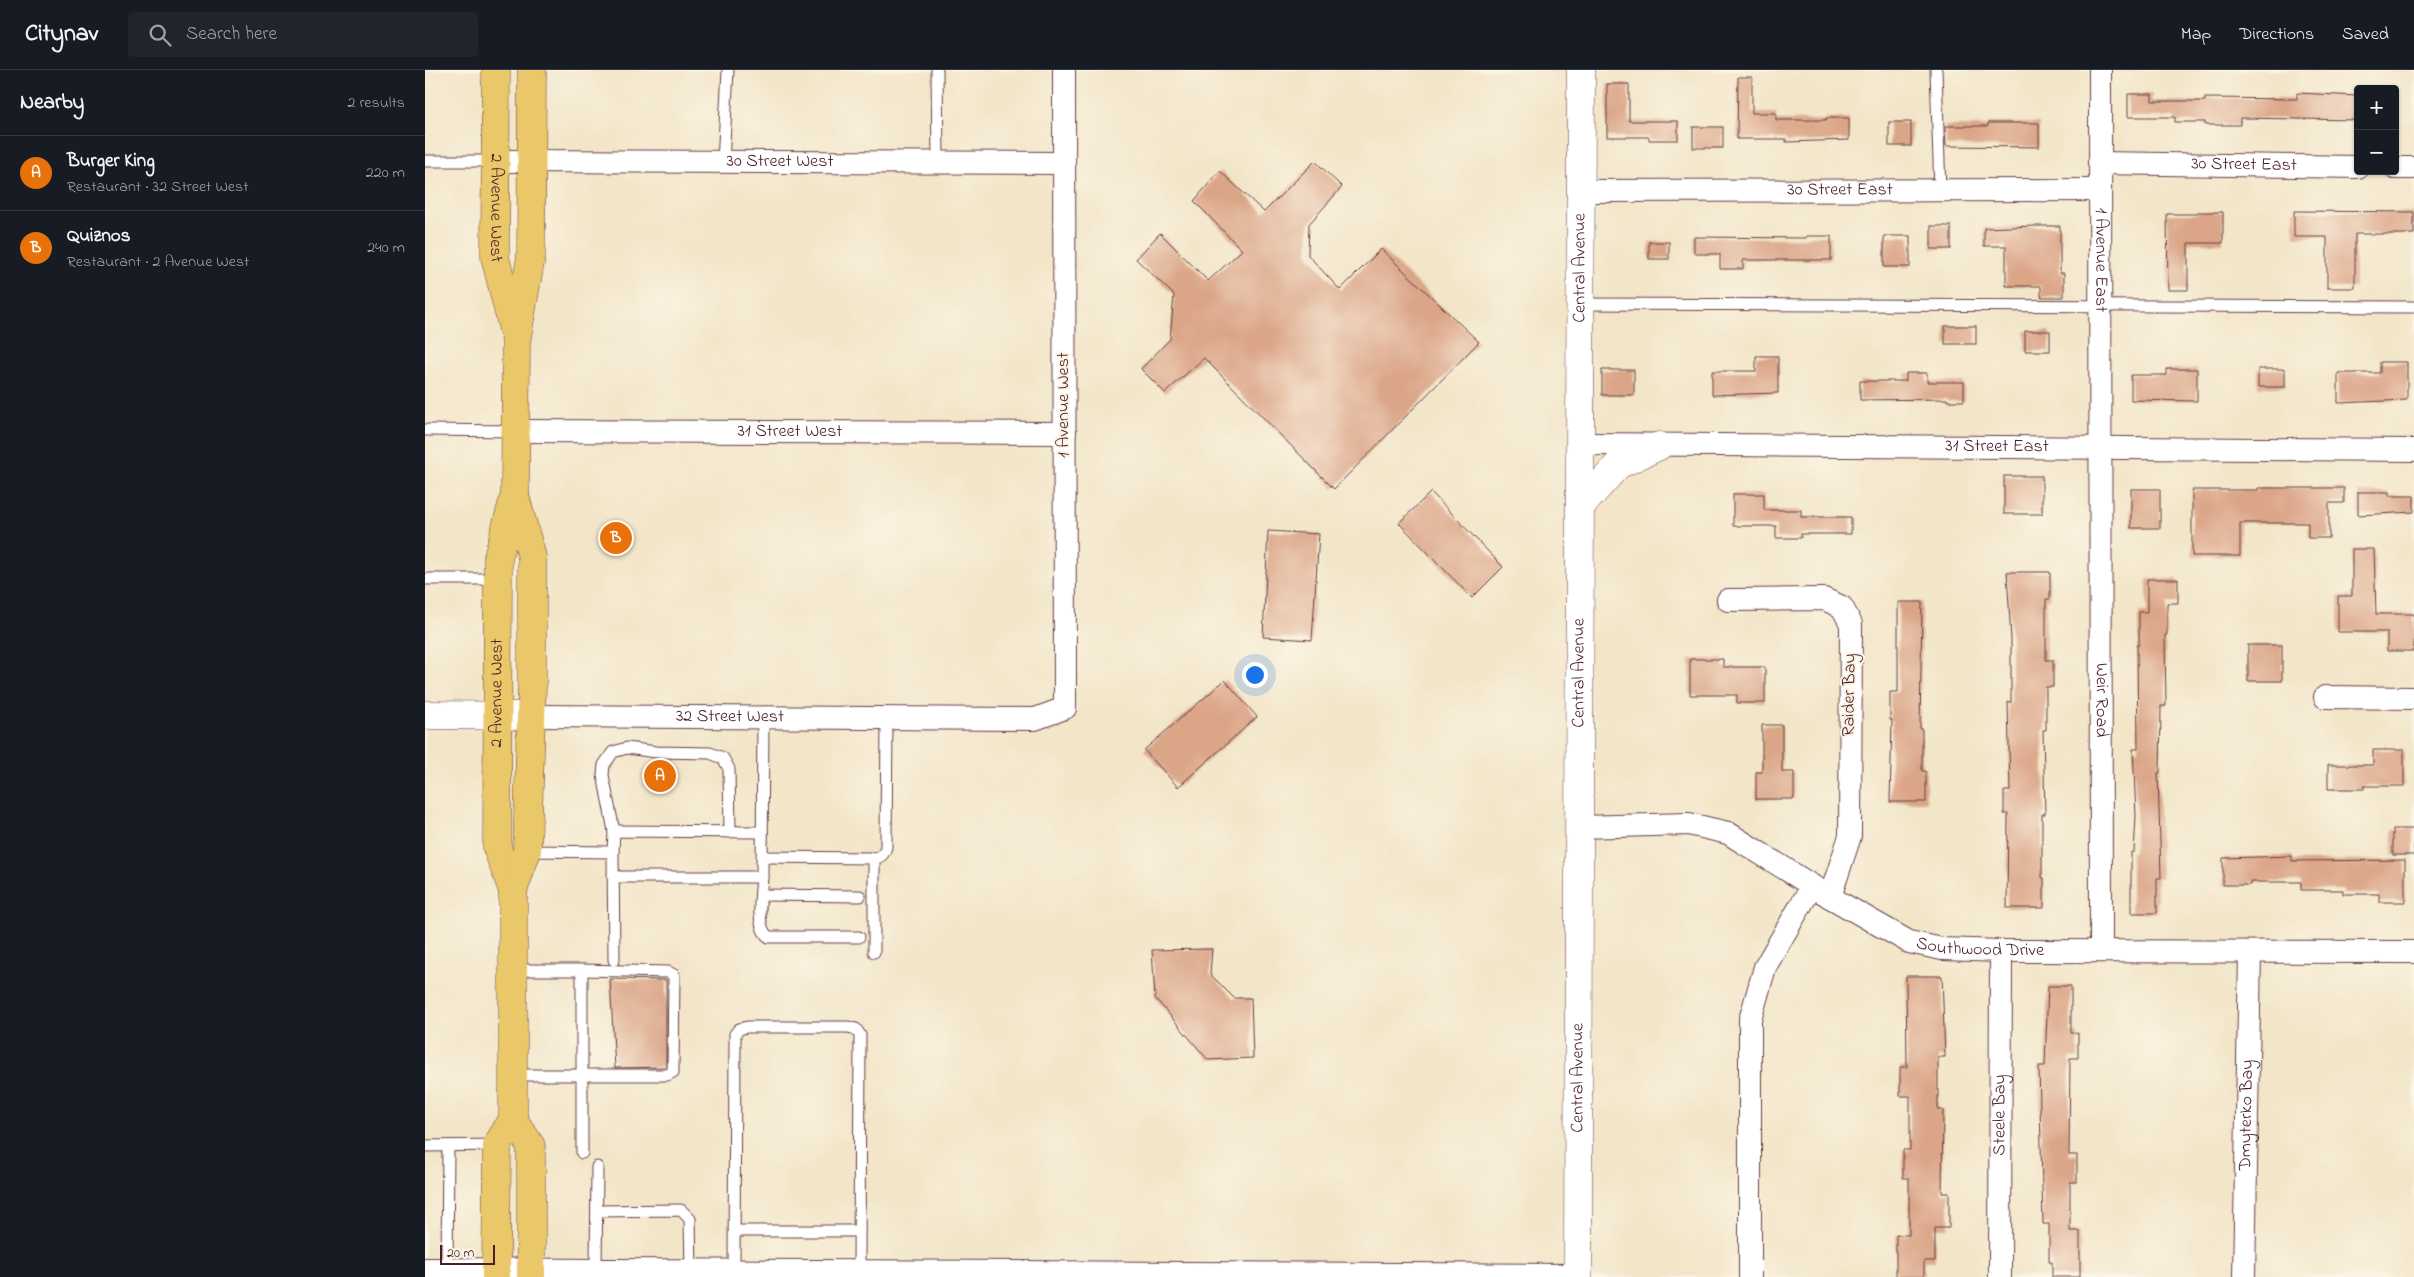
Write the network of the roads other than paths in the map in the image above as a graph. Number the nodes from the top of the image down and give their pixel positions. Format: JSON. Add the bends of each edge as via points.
{"nodes":[{"id":1,"x":496,"y":70,"type":"edge"},
{"id":2,"x":532,"y":70,"type":"edge"},
{"id":3,"x":728,"y":70,"type":"edge"},
{"id":4,"x":937,"y":70,"type":"edge"},
{"id":5,"x":1064,"y":70,"type":"edge"},
{"id":6,"x":1581,"y":70,"type":"edge"},
{"id":7,"x":1936,"y":70,"type":"edge"},
{"id":8,"x":2100,"y":70,"type":"edge"},
{"id":9,"x":425,"y":161,"type":"edge"},
{"id":10,"x":496,"y":161,"type":"junction"},
{"id":11,"x":533,"y":161,"type":"junction"},
{"id":12,"x":723,"y":162,"type":"junction"},
{"id":13,"x":938,"y":162,"type":"junction"},
{"id":14,"x":1064,"y":163,"type":"junction"},
{"id":15,"x":2099,"y":163,"type":"junction"},
{"id":16,"x":2354,"y":167,"type":"edge"},
{"id":17,"x":2399,"y":168,"type":"edge"},
{"id":18,"x":2414,"y":168,"type":"edge"},
{"id":19,"x":2100,"y":190,"type":"junction"},
{"id":20,"x":1581,"y":191,"type":"junction"},
{"id":21,"x":1940,"y":192,"type":"junction"},
{"id":22,"x":1581,"y":304,"type":"junction"},
{"id":23,"x":2101,"y":306,"type":"junction"},
{"id":24,"x":2414,"y":307,"type":"edge"},
{"id":25,"x":516,"y":342,"type":"junction"},
{"id":26,"x":425,"y":430,"type":"edge"},
{"id":27,"x":515,"y":430,"type":"junction"},
{"id":28,"x":1065,"y":433,"type":"junction"},
{"id":29,"x":1581,"y":444,"type":"junction"},
{"id":30,"x":1659,"y":446,"type":"junction"},
{"id":31,"x":2100,"y":449,"type":"junction"},
{"id":32,"x":2414,"y":450,"type":"edge"},
{"id":33,"x":515,"y":494,"type":"junction"},
{"id":34,"x":1581,"y":506,"type":"junction"},
{"id":35,"x":425,"y":579,"type":"edge"},
{"id":36,"x":498,"y":579,"type":"junction"},
{"id":37,"x":1729,"y":600,"type":"dead end"},
{"id":38,"x":2325,"y":697,"type":"dead end"},
{"id":39,"x":2414,"y":698,"type":"edge"},
{"id":40,"x":497,"y":714,"type":"junction"},
{"id":41,"x":425,"y":715,"type":"edge"},
{"id":42,"x":531,"y":716,"type":"junction"},
{"id":43,"x":763,"y":717,"type":"junction"},
{"id":44,"x":887,"y":718,"type":"junction"},
{"id":45,"x":1035,"y":719,"type":"joint"},
{"id":46,"x":1580,"y":827,"type":"junction"},
{"id":47,"x":615,"y":831,"type":"junction"},
{"id":48,"x":730,"y":832,"type":"junction"},
{"id":49,"x":762,"y":832,"type":"junction"},
{"id":50,"x":527,"y":851,"type":"junction"},
{"id":51,"x":613,"y":852,"type":"junction"},
{"id":52,"x":762,"y":857,"type":"junction"},
{"id":53,"x":874,"y":858,"type":"junction"},
{"id":54,"x":613,"y":877,"type":"junction"},
{"id":55,"x":762,"y":877,"type":"junction"},
{"id":56,"x":513,"y":891,"type":"junction"},
{"id":57,"x":1821,"y":892,"type":"junction"},
{"id":58,"x":761,"y":895,"type":"junction"},
{"id":59,"x":860,"y":896,"type":"dead end"},
{"id":60,"x":859,"y":937,"type":"dead end"},
{"id":61,"x":2101,"y":950,"type":"junction"},
{"id":62,"x":2001,"y":951,"type":"junction"},
{"id":63,"x":874,"y":952,"type":"dead end"},
{"id":64,"x":2250,"y":952,"type":"junction"},
{"id":65,"x":2414,"y":952,"type":"edge"},
{"id":66,"x":614,"y":960,"type":"dead end"},
{"id":67,"x":513,"y":970,"type":"junction"},
{"id":68,"x":581,"y":970,"type":"junction"},
{"id":69,"x":513,"y":1075,"type":"junction"},
{"id":70,"x":581,"y":1075,"type":"junction"},
{"id":71,"x":513,"y":1119,"type":"junction"},
{"id":72,"x":497,"y":1145,"type":"junction"},
{"id":73,"x":425,"y":1146,"type":"edge"},
{"id":74,"x":448,"y":1146,"type":"junction"},
{"id":75,"x":581,"y":1153,"type":"dead end"},
{"id":76,"x":597,"y":1166,"type":"dead end"},
{"id":77,"x":597,"y":1211,"type":"junction"},
{"id":78,"x":735,"y":1231,"type":"junction"},
{"id":79,"x":859,"y":1231,"type":"junction"},
{"id":80,"x":436,"y":1269,"type":"edge"},
{"id":81,"x":596,"y":1270,"type":"junction"},
{"id":82,"x":691,"y":1270,"type":"junction"},
{"id":83,"x":734,"y":1270,"type":"junction"},
{"id":84,"x":859,"y":1271,"type":"junction"},
{"id":85,"x":496,"y":1273,"type":"edge"},
{"id":86,"x":531,"y":1273,"type":"edge"},
{"id":87,"x":1106,"y":1275,"type":"edge"},
{"id":88,"x":1341,"y":1275,"type":"edge"},
{"id":89,"x":1578,"y":1276,"type":"edge"},
{"id":90,"x":1750,"y":1277,"type":"edge"},
{"id":91,"x":2000,"y":1277,"type":"edge"},
{"id":92,"x":2244,"y":1277,"type":"edge"}],
"edges":[{"from":1,"to":10,"type":"highway","name":"2 Avenue West"},
{"from":2,"to":11,"type":"highway","name":"2 Avenue West"},
{"from":3,"to":12,"type":"lane"},
{"from":4,"to":13,"type":"lane"},
{"from":5,"to":14,"type":"street","name":"1 Avenue West"},
{"from":6,"to":20,"type":"street","name":"Central Avenue"},
{"from":7,"to":21,"type":"lane"},
{"from":8,"to":15,"type":"street","name":"1 Avenue East"},
{"from":9,"to":10,"type":"lane"},
{"from":10,"to":11,"type":"street","name":"30 Street West"},
{"from":10,"to":25,"type":"highway","name":"2 Avenue West","via":[[495,257]]},
{"from":11,"to":12,"type":"street","name":"30 Street West"},
{"from":11,"to":25,"type":"highway","name":"2 Avenue West","via":[[531,257]]},
{"from":12,"to":13,"type":"street","name":"30 Street West"},
{"from":13,"to":14,"type":"street","name":"30 Street West"},
{"from":14,"to":28,"type":"street","name":"1 Avenue West"},
{"from":15,"to":16,"type":"street","name":"30 Street East"},
{"from":15,"to":19,"type":"street","name":"1 Avenue East"},
{"from":17,"to":18,"type":"street"},
{"from":19,"to":21,"type":"street","name":"30 Street East"},
{"from":19,"to":23,"type":"street","name":"1 Avenue East"},
{"from":20,"to":21,"type":"street","name":"30 Street East"},
{"from":20,"to":22,"type":"street","name":"Central Avenue"},
{"from":22,"to":23,"type":"lane"},
{"from":22,"to":29,"type":"street","name":"Central Avenue"},
{"from":23,"to":24,"type":"lane"},
{"from":23,"to":31,"type":"street","name":"1 Avenue East"},
{"from":25,"to":27,"type":"highway","name":"2 Avenue West"},
{"from":26,"to":27,"type":"lane"},
{"from":27,"to":28,"type":"street","name":"31 Street West"},
{"from":27,"to":33,"type":"highway","name":"2 Avenue West"},
{"from":28,"to":45,"type":"street","name":"1 Avenue West","via":[[1065,708]]},
{"from":29,"to":30,"type":"street","name":"31 Street East"},
{"from":29,"to":34,"type":"street","name":"Central Avenue"},
{"from":30,"to":31,"type":"street","name":"31 Street East"},
{"from":30,"to":34,"type":"street","via":[[1618,465]]},
{"from":31,"to":32,"type":"street","name":"31 Street East"},
{"from":31,"to":61,"type":"street","name":"Weir Road"},
{"from":33,"to":36,"type":"highway","name":"2 Avenue West","via":[[498,557]]},
{"from":33,"to":42,"type":"highway","name":"2 Avenue West","via":[[532,557]]},
{"from":34,"to":46,"type":"street","name":"Central Avenue"},
{"from":35,"to":36,"type":"lane"},
{"from":36,"to":40,"type":"highway","name":"2 Avenue West"},
{"from":37,"to":57,"type":"street","name":"Raider Bay","via":[[1824,599],[1842,607],[1851,624],[1850,836]]},
{"from":38,"to":39,"type":"street"},
{"from":40,"to":41,"type":"street","name":"32 Street West"},
{"from":40,"to":42,"type":"street","name":"32 Street West"},
{"from":40,"to":56,"type":"highway","name":"2 Avenue West","via":[[497,848]]},
{"from":42,"to":43,"type":"street","name":"32 Street West"},
{"from":42,"to":50,"type":"highway","name":"2 Avenue West"},
{"from":43,"to":44,"type":"street","name":"32 Street West"},
{"from":43,"to":49,"type":"lane"},
{"from":44,"to":45,"type":"street","name":"32 Street West"},
{"from":44,"to":53,"type":"lane","via":[[886,847],[884,853]]},
{"from":46,"to":57,"type":"street","name":"Southwood Drive","via":[[1689,824],[1727,833]]},
{"from":46,"to":89,"type":"street","name":"Central Avenue"},
{"from":47,"to":48,"type":"lane"},
{"from":47,"to":48,"type":"lane","via":[[603,775],[604,764],[613,752],[627,748],[711,753],[723,758],[729,768]]},
{"from":47,"to":51,"type":"lane"},
{"from":48,"to":49,"type":"lane"},
{"from":49,"to":52,"type":"lane"},
{"from":50,"to":51,"type":"lane"},
{"from":50,"to":56,"type":"highway","name":"2 Avenue West"},
{"from":51,"to":54,"type":"lane"},
{"from":52,"to":53,"type":"lane"},
{"from":52,"to":55,"type":"lane"},
{"from":53,"to":63,"type":"lane"},
{"from":54,"to":55,"type":"lane"},
{"from":54,"to":66,"type":"lane"},
{"from":55,"to":58,"type":"lane"},
{"from":56,"to":67,"type":"highway","name":"2 Avenue West"},
{"from":57,"to":62,"type":"street","name":"Southwood Drive","via":[[1909,942],[1942,949]]},
{"from":57,"to":90,"type":"street","name":"Raider Bay","via":[[1765,967],[1750,1020]]},
{"from":58,"to":59,"type":"lane"},
{"from":58,"to":60,"type":"lane","via":[[762,932],[769,937]]},
{"from":61,"to":62,"type":"street","name":"Southwood Drive"},
{"from":61,"to":64,"type":"street","name":"Southwood Drive"},
{"from":62,"to":91,"type":"street","name":"Steele Bay"},
{"from":64,"to":65,"type":"street","name":"Southwood Drive"},
{"from":64,"to":92,"type":"street","name":"Dmyterko Bay"},
{"from":67,"to":68,"type":"lane"},
{"from":67,"to":69,"type":"highway","name":"2 Avenue West"},
{"from":68,"to":70,"type":"lane"},
{"from":68,"to":70,"type":"lane","via":[[668,972],[674,975],[675,991],[674,1068],[671,1074]]},
{"from":69,"to":70,"type":"lane"},
{"from":69,"to":71,"type":"highway","name":"2 Avenue West"},
{"from":70,"to":75,"type":"lane"},
{"from":71,"to":72,"type":"highway"},
{"from":71,"to":86,"type":"highway","via":[[531,1146]]},
{"from":72,"to":74,"type":"lane"},
{"from":72,"to":85,"type":"highway"},
{"from":73,"to":74,"type":"lane"},
{"from":74,"to":80,"type":"lane"},
{"from":76,"to":77,"type":"lane"},
{"from":77,"to":81,"type":"lane"},
{"from":77,"to":82,"type":"lane","via":[[685,1212],[690,1219]]},
{"from":78,"to":79,"type":"lane"},
{"from":78,"to":79,"type":"lane","via":[[735,1034],[747,1027],[848,1027],[856,1029],[860,1035]]},
{"from":78,"to":83,"type":"lane"},
{"from":79,"to":84,"type":"lane"},
{"from":80,"to":85,"type":"street"},
{"from":81,"to":82,"type":"street"},
{"from":81,"to":86,"type":"street"},
{"from":82,"to":83,"type":"street"},
{"from":83,"to":84,"type":"street"},
{"from":84,"to":87,"type":"street"},
{"from":85,"to":86,"type":"street"},
{"from":87,"to":88,"type":"street"},
{"from":88,"to":89,"type":"street"}]}
